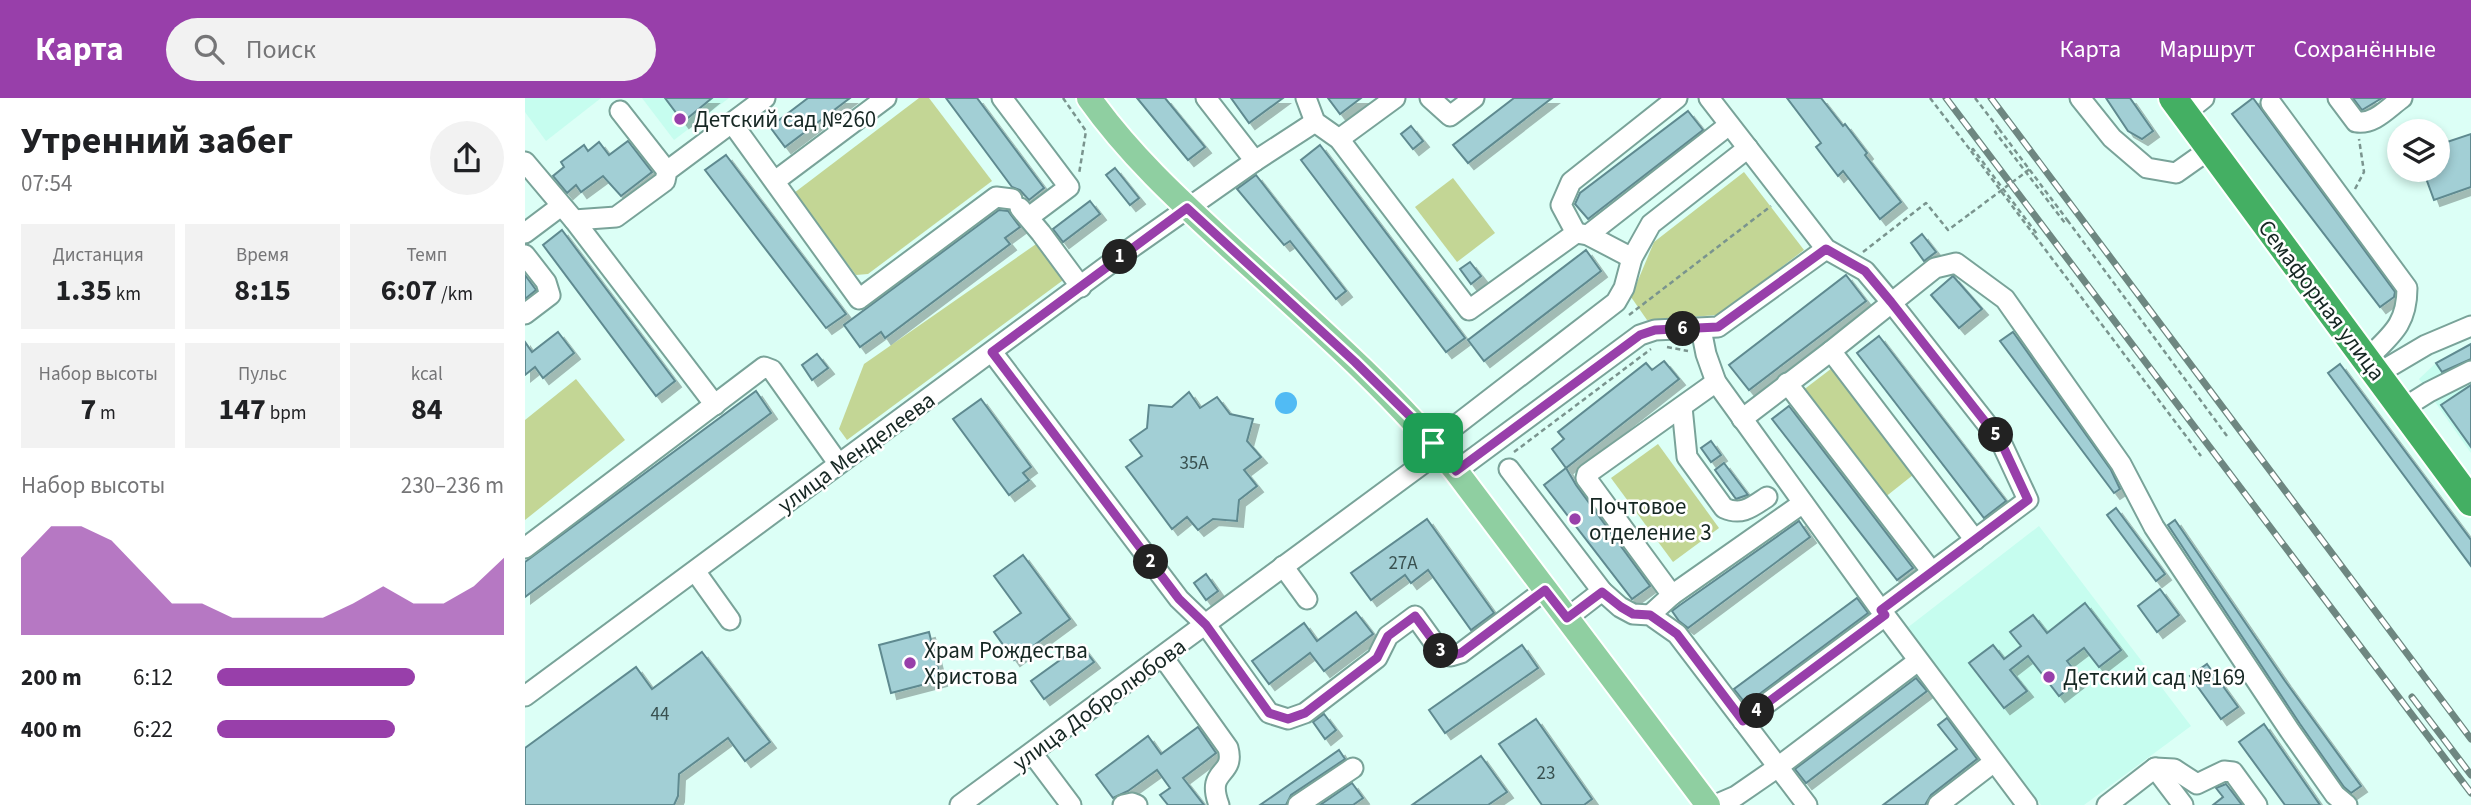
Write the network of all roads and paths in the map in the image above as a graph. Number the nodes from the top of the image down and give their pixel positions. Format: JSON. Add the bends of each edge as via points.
{"nodes":[{"id":1,"x":765,"y":98,"type":"edge"},
{"id":2,"x":886,"y":98,"type":"edge"},
{"id":3,"x":1002,"y":98,"type":"edge"},
{"id":4,"x":1063,"y":98,"type":"edge"},
{"id":5,"x":1089,"y":98,"type":"edge"},
{"id":6,"x":1206,"y":98,"type":"edge"},
{"id":7,"x":1305,"y":98,"type":"edge"},
{"id":8,"x":1395,"y":98,"type":"edge"},
{"id":9,"x":1430,"y":98,"type":"edge"},
{"id":10,"x":1474,"y":98,"type":"edge"},
{"id":11,"x":1677,"y":98,"type":"edge"},
{"id":12,"x":1709,"y":98,"type":"edge"},
{"id":13,"x":1930,"y":98,"type":"edge"},
{"id":14,"x":1975,"y":98,"type":"edge"},
{"id":15,"x":2080,"y":98,"type":"edge"},
{"id":16,"x":2338,"y":98,"type":"edge"},
{"id":17,"x":2402,"y":98,"type":"edge"},
{"id":18,"x":2187,"y":103,"type":"edge"},
{"id":19,"x":2271,"y":103,"type":"dead end"},
{"id":20,"x":619,"y":111,"type":"dead end"},
{"id":21,"x":1315,"y":122,"type":"junction"},
{"id":22,"x":2356,"y":122,"type":"junction"},
{"id":23,"x":731,"y":123,"type":"junction"},
{"id":24,"x":1729,"y":125,"type":"junction"},
{"id":25,"x":1999,"y":129,"type":"junction"},
{"id":26,"x":1339,"y":139,"type":"junction"},
{"id":27,"x":1748,"y":148,"type":"junction"},
{"id":28,"x":2210,"y":149,"type":"junction"},
{"id":29,"x":1971,"y":151,"type":"junction"},
{"id":30,"x":1255,"y":161,"type":"junction"},
{"id":31,"x":525,"y":162,"type":"edge"},
{"id":32,"x":2030,"y":169,"type":"junction"},
{"id":33,"x":667,"y":171,"type":"junction"},
{"id":34,"x":1079,"y":174,"type":"dead end"},
{"id":35,"x":775,"y":181,"type":"junction"},
{"id":36,"x":2000,"y":191,"type":"junction"},
{"id":37,"x":2347,"y":207,"type":"junction"},
{"id":38,"x":1020,"y":208,"type":"junction"},
{"id":39,"x":1187,"y":208,"type":"junction"},
{"id":40,"x":567,"y":213,"type":"junction"},
{"id":41,"x":2068,"y":221,"type":"junction"},
{"id":42,"x":525,"y":233,"type":"edge"},
{"id":43,"x":1582,"y":234,"type":"junction"},
{"id":44,"x":2035,"y":236,"type":"junction"},
{"id":45,"x":1826,"y":249,"type":"junction"},
{"id":46,"x":525,"y":254,"type":"edge"},
{"id":47,"x":1632,"y":258,"type":"junction"},
{"id":48,"x":1849,"y":262,"type":"junction"},
{"id":49,"x":1081,"y":287,"type":"junction"},
{"id":50,"x":1891,"y":302,"type":"junction"},
{"id":51,"x":525,"y":314,"type":"edge"},
{"id":52,"x":2471,"y":326,"type":"edge"},
{"id":53,"x":1701,"y":329,"type":"junction"},
{"id":54,"x":1831,"y":351,"type":"junction"},
{"id":55,"x":992,"y":352,"type":"junction"},
{"id":56,"x":1706,"y":354,"type":"junction"},
{"id":57,"x":2372,"y":367,"type":"junction"},
{"id":58,"x":2471,"y":371,"type":"edge"},
{"id":59,"x":1716,"y":383,"type":"junction"},
{"id":60,"x":1787,"y":383,"type":"junction"},
{"id":61,"x":715,"y":405,"type":"junction"},
{"id":62,"x":1682,"y":407,"type":"junction"},
{"id":63,"x":2402,"y":409,"type":"junction"},
{"id":64,"x":1742,"y":419,"type":"junction"},
{"id":65,"x":2227,"y":436,"type":"dead end"},
{"id":66,"x":1436,"y":447,"type":"junction"},
{"id":67,"x":2201,"y":456,"type":"dead end"},
{"id":68,"x":1510,"y":462,"type":"joint"},
{"id":69,"x":838,"y":463,"type":"junction"},
{"id":70,"x":1456,"y":471,"type":"junction"},
{"id":71,"x":1767,"y":497,"type":"dead end"},
{"id":72,"x":2471,"y":502,"type":"edge"},
{"id":73,"x":1803,"y":503,"type":"junction"},
{"id":74,"x":1975,"y":540,"type":"junction"},
{"id":75,"x":525,"y":548,"type":"edge"},
{"id":76,"x":1283,"y":566,"type":"junction"},
{"id":77,"x":695,"y":571,"type":"junction"},
{"id":78,"x":1932,"y":572,"type":"junction"},
{"id":79,"x":1545,"y":590,"type":"junction"},
{"id":80,"x":1602,"y":592,"type":"junction"},
{"id":81,"x":1672,"y":595,"type":"junction"},
{"id":82,"x":1307,"y":598,"type":"dead end"},
{"id":83,"x":1883,"y":613,"type":"junction"},
{"id":84,"x":1650,"y":615,"type":"junction"},
{"id":85,"x":1567,"y":618,"type":"junction"},
{"id":86,"x":730,"y":621,"type":"dead end"},
{"id":87,"x":1206,"y":625,"type":"junction"},
{"id":88,"x":1163,"y":657,"type":"junction"},
{"id":89,"x":1918,"y":661,"type":"junction"},
{"id":90,"x":525,"y":696,"type":"edge"},
{"id":91,"x":1743,"y":721,"type":"junction"},
{"id":92,"x":1033,"y":753,"type":"junction"},
{"id":93,"x":1994,"y":762,"type":"junction"},
{"id":94,"x":1778,"y":767,"type":"junction"},
{"id":95,"x":1353,"y":768,"type":"dead end"},
{"id":96,"x":2155,"y":768,"type":"junction"},
{"id":97,"x":960,"y":805,"type":"edge"},
{"id":98,"x":1071,"y":805,"type":"edge"},
{"id":99,"x":1123,"y":805,"type":"edge"},
{"id":100,"x":1137,"y":805,"type":"edge"},
{"id":101,"x":1219,"y":805,"type":"edge"},
{"id":102,"x":1298,"y":805,"type":"edge"},
{"id":103,"x":1708,"y":805,"type":"edge"},
{"id":104,"x":1715,"y":805,"type":"edge"},
{"id":105,"x":1807,"y":805,"type":"edge"},
{"id":106,"x":1938,"y":805,"type":"edge"},
{"id":107,"x":2027,"y":805,"type":"edge"},
{"id":108,"x":2106,"y":805,"type":"edge"},
{"id":109,"x":2183,"y":805,"type":"edge"},
{"id":110,"x":2257,"y":805,"type":"edge"},
{"id":111,"x":2347,"y":805,"type":"edge"}],
"edges":[{"from":1,"to":23,"type":"street"},
{"from":2,"to":35,"type":"street"},
{"from":3,"to":38,"type":"street","via":[[1069,187]]},
{"from":4,"to":34,"type":"path","via":[[1086,131]]},
{"from":5,"to":39,"type":"main road","via":[[1119,140]]},
{"from":6,"to":30,"type":"street"},
{"from":7,"to":21,"type":"street"},
{"from":8,"to":26,"type":"street"},
{"from":9,"to":10,"type":"street","via":[[1450,116]]},
{"from":11,"to":43,"type":"street","via":[[1571,182],[1562,205]]},
{"from":12,"to":24,"type":"street"},
{"from":13,"to":29,"type":"path"},
{"from":14,"to":25,"type":"path"},
{"from":15,"to":28,"type":"street","via":[[2112,138],[2147,168],[2176,173]]},
{"from":16,"to":22,"type":"street"},
{"from":17,"to":22,"type":"street","via":[[2372,120]]},
{"from":18,"to":28,"type":"highway","name":"Семафорная улица"},
{"from":19,"to":37,"type":"street"},
{"from":20,"to":33,"type":"street"},
{"from":21,"to":26,"type":"street"},
{"from":21,"to":30,"type":"street","name":"улица Менделеева"},
{"from":22,"to":37,"type":"path","via":[[2364,172]]},
{"from":23,"to":33,"type":"street"},
{"from":23,"to":35,"type":"street"},
{"from":24,"to":27,"type":"street"},
{"from":24,"to":43,"type":"street"},
{"from":25,"to":32,"type":"path"},
{"from":25,"to":41,"type":"path","via":[[1995,132],[2065,223]]},
{"from":26,"to":43,"type":"street","via":[[1469,310]]},
{"from":27,"to":45,"type":"street"},
{"from":27,"to":47,"type":"street","name":"улица Добролюбова","via":[[1651,224]]},
{"from":28,"to":57,"type":"highway","name":"Семафорная улица"},
{"from":29,"to":36,"type":"path"},
{"from":29,"to":44,"type":"path","via":[[2038,234]]},
{"from":30,"to":39,"type":"street","name":"улица Менделеева"},
{"from":31,"to":40,"type":"street"},
{"from":32,"to":36,"type":"path","bridge":true},
{"from":32,"to":41,"type":"path"},
{"from":33,"to":40,"type":"street","via":[[665,181],[617,217]]},
{"from":35,"to":38,"type":"street","via":[[859,299],[996,197]]},
{"from":36,"to":44,"type":"path"},
{"from":36,"to":48,"type":"path","bridge":true,"via":[[1948,230],[1926,203]]},
{"from":37,"to":57,"type":"street","via":[[2407,288],[2407,307],[2400,325]]},
{"from":38,"to":49,"type":"street"},
{"from":39,"to":49,"type":"street","name":"улица Менделеева"},
{"from":39,"to":66,"type":"main road","via":[[1355,362]]},
{"from":40,"to":42,"type":"street"},
{"from":40,"to":61,"type":"street"},
{"from":41,"to":65,"type":"path"},
{"from":43,"to":47,"type":"street"},
{"from":44,"to":67,"type":"path"},
{"from":45,"to":48,"type":"street"},
{"from":45,"to":53,"type":"street","via":[[1718,327]]},
{"from":46,"to":51,"type":"street","via":[[550,295]]},
{"from":47,"to":66,"type":"street","name":"улица Добролюбова","via":[[1616,302]]},
{"from":48,"to":50,"type":"street","via":[[1865,271]]},
{"from":49,"to":55,"type":"street","name":"улица Менделеева"},
{"from":50,"to":54,"type":"street"},
{"from":50,"to":74,"type":"street","via":[[2001,442],[2028,500]]},
{"from":50,"to":111,"type":"street","via":[[1935,268],[1956,263],[2005,299],[2121,464],[2154,527],[2290,731]]},
{"from":52,"to":57,"type":"street"},
{"from":53,"to":56,"type":"street"},
{"from":53,"to":70,"type":"street","via":[[1655,330],[1640,335]]},
{"from":54,"to":60,"type":"street"},
{"from":54,"to":74,"type":"street"},
{"from":55,"to":69,"type":"street","name":"улица Менделеева"},
{"from":55,"to":87,"type":"street","via":[[1179,599]]},
{"from":56,"to":59,"type":"street"},
{"from":56,"to":68,"type":"path","via":[[1659,345]]},
{"from":57,"to":63,"type":"highway","name":"Семафорная улица"},
{"from":58,"to":63,"type":"street"},
{"from":59,"to":62,"type":"street"},
{"from":59,"to":64,"type":"street"},
{"from":60,"to":64,"type":"street"},
{"from":60,"to":78,"type":"street"},
{"from":61,"to":69,"type":"street","via":[[764,367],[772,370]]},
{"from":61,"to":75,"type":"street"},
{"from":62,"to":71,"type":"street","via":[[1687,457],[1724,508],[1745,512]]},
{"from":62,"to":81,"type":"street","via":[[1586,478]]},
{"from":63,"to":72,"type":"highway","name":"Семафорная улица"},
{"from":64,"to":73,"type":"street"},
{"from":66,"to":70,"type":"main road"},
{"from":66,"to":76,"type":"street","name":"улица Добролюбова"},
{"from":68,"to":80,"type":"street"},
{"from":69,"to":77,"type":"street","name":"улица Менделеева"},
{"from":70,"to":79,"type":"main road"},
{"from":73,"to":81,"type":"street"},
{"from":73,"to":83,"type":"street"},
{"from":74,"to":78,"type":"street"},
{"from":76,"to":82,"type":"street"},
{"from":76,"to":87,"type":"street","name":"улица Добролюбова"},
{"from":77,"to":86,"type":"street"},
{"from":77,"to":90,"type":"street","name":"улица Менделеева"},
{"from":78,"to":83,"type":"street"},
{"from":79,"to":85,"type":"main road"},
{"from":79,"to":87,"type":"street","via":[[1451,656],[1443,654],[1415,616],[1388,636],[1377,658],[1305,713],[1288,719],[1269,713]]},
{"from":80,"to":84,"type":"street","via":[[1633,614]]},
{"from":80,"to":85,"type":"street"},
{"from":81,"to":84,"type":"street"},
{"from":83,"to":89,"type":"street"},
{"from":83,"to":91,"type":"street"},
{"from":84,"to":91,"type":"street","via":[[1677,634]]},
{"from":85,"to":103,"type":"main road"},
{"from":87,"to":88,"type":"street","name":"улица Добролюбова"},
{"from":88,"to":92,"type":"street","name":"улица Добролюбова"},
{"from":88,"to":101,"type":"street","via":[[1228,748],[1228,766],[1215,783]]},
{"from":89,"to":93,"type":"street"},
{"from":89,"to":94,"type":"street"},
{"from":91,"to":94,"type":"street"},
{"from":92,"to":97,"type":"street","name":"улица Добролюбова"},
{"from":92,"to":98,"type":"street"},
{"from":93,"to":106,"type":"street"},
{"from":93,"to":107,"type":"street"},
{"from":94,"to":104,"type":"street"},
{"from":94,"to":105,"type":"street"},
{"from":95,"to":102,"type":"street"},
{"from":96,"to":108,"type":"street"},
{"from":96,"to":109,"type":"street"},
{"from":96,"to":110,"type":"street","via":[[2174,769],[2197,783],[2224,771],[2234,772]]},
{"from":99,"to":100,"type":"street"}]}
